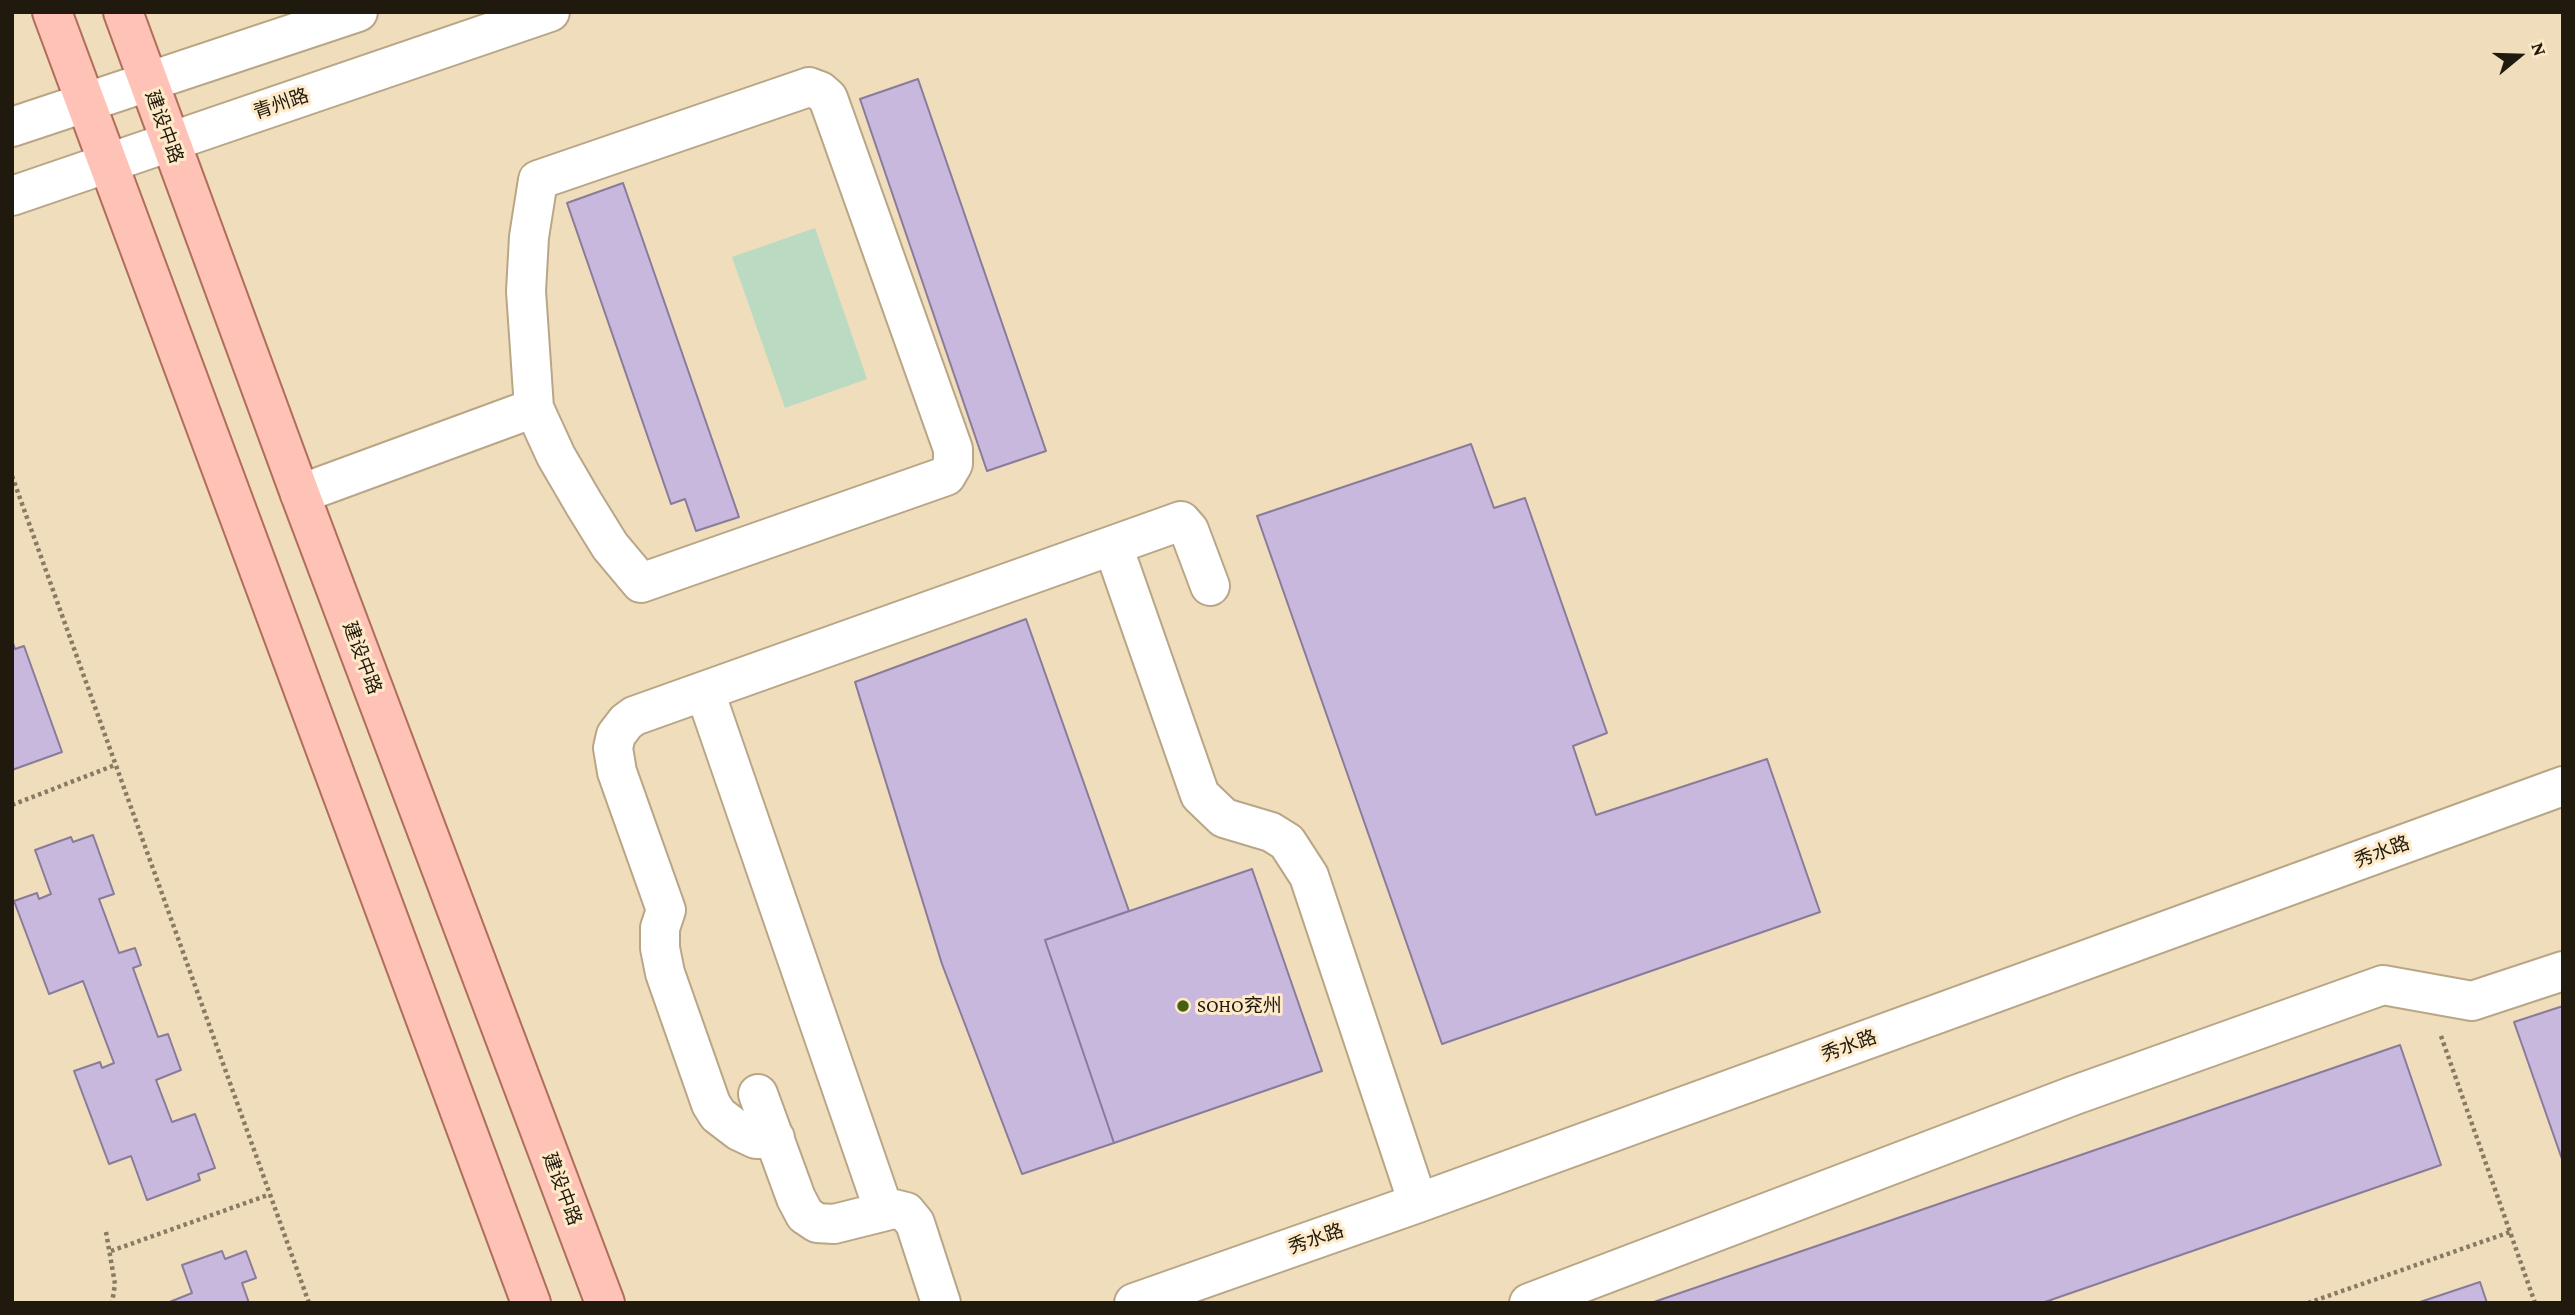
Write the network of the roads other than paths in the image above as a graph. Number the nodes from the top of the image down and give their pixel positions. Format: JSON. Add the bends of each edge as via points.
{"nodes":[{"id":1,"x":52,"y":12,"type":"edge"},
{"id":2,"x":123,"y":12,"type":"edge"},
{"id":3,"x":358,"y":12,"type":"edge"},
{"id":4,"x":550,"y":12,"type":"edge"},
{"id":5,"x":148,"y":82,"type":"junction"},
{"id":6,"x":85,"y":103,"type":"junction"},
{"id":7,"x":12,"y":127,"type":"edge"},
{"id":8,"x":169,"y":143,"type":"junction"},
{"id":9,"x":107,"y":163,"type":"junction"},
{"id":10,"x":12,"y":196,"type":"edge"},
{"id":11,"x":534,"y":408,"type":"junction"},
{"id":12,"x":300,"y":494,"type":"junction"},
{"id":13,"x":1113,"y":546,"type":"junction"},
{"id":14,"x":1210,"y":586,"type":"dead end"},
{"id":15,"x":705,"y":692,"type":"junction"},
{"id":16,"x":2563,"y":786,"type":"edge"},
{"id":17,"x":2563,"y":971,"type":"edge"},
{"id":18,"x":758,"y":1094,"type":"dead end"},
{"id":19,"x":775,"y":1138,"type":"junction"},
{"id":20,"x":1418,"y":1203,"type":"junction"},
{"id":21,"x":884,"y":1211,"type":"junction"},
{"id":22,"x":531,"y":1303,"type":"edge"},
{"id":23,"x":605,"y":1303,"type":"edge"},
{"id":24,"x":941,"y":1303,"type":"edge"},
{"id":25,"x":1135,"y":1303,"type":"edge"},
{"id":26,"x":1529,"y":1303,"type":"edge"}],
"edges":[{"from":1,"to":6,"type":"main road"},
{"from":2,"to":5,"type":"main road","name":"建设中路"},
{"from":3,"to":5,"type":"street"},
{"from":4,"to":8,"type":"street","name":"青州路"},
{"from":5,"to":6,"type":"street"},
{"from":5,"to":8,"type":"main road","name":"建设中路"},
{"from":6,"to":7,"type":"street"},
{"from":6,"to":9,"type":"main road"},
{"from":8,"to":9,"type":"street","name":"青州路"},
{"from":8,"to":12,"type":"main road","name":"建设中路"},
{"from":9,"to":10,"type":"street","name":"青州路"},
{"from":9,"to":22,"type":"main road"},
{"from":11,"to":11,"type":"street","via":[[584,504],[610,546],[642,583],[946,476],[953,464],[953,449],[828,98],[820,90],[809,88],[538,180],[526,292]]},
{"from":11,"to":12,"type":"street"},
{"from":12,"to":23,"type":"main road","name":"建设中路"},
{"from":13,"to":14,"type":"street","via":[[1181,521],[1189,530]]},
{"from":13,"to":15,"type":"street"},
{"from":13,"to":20,"type":"street","via":[[1200,795],[1224,818],[1271,832],[1287,842],[1309,876]]},
{"from":15,"to":19,"type":"street","via":[[634,716],[616,735],[613,748],[617,772],[666,910],[660,928],[665,973],[711,1104],[739,1131],[756,1139]]},
{"from":15,"to":21,"type":"street"},
{"from":16,"to":20,"type":"street","name":"秀水路"},
{"from":17,"to":26,"type":"street","via":[[2472,1001],[2383,985],[2075,1094]]},
{"from":18,"to":19,"type":"street"},
{"from":19,"to":21,"type":"street","via":[[805,1215],[817,1223],[834,1224]]},
{"from":20,"to":25,"type":"street","name":"秀水路"},
{"from":21,"to":24,"type":"street","via":[[906,1212],[915,1223]]}]}
